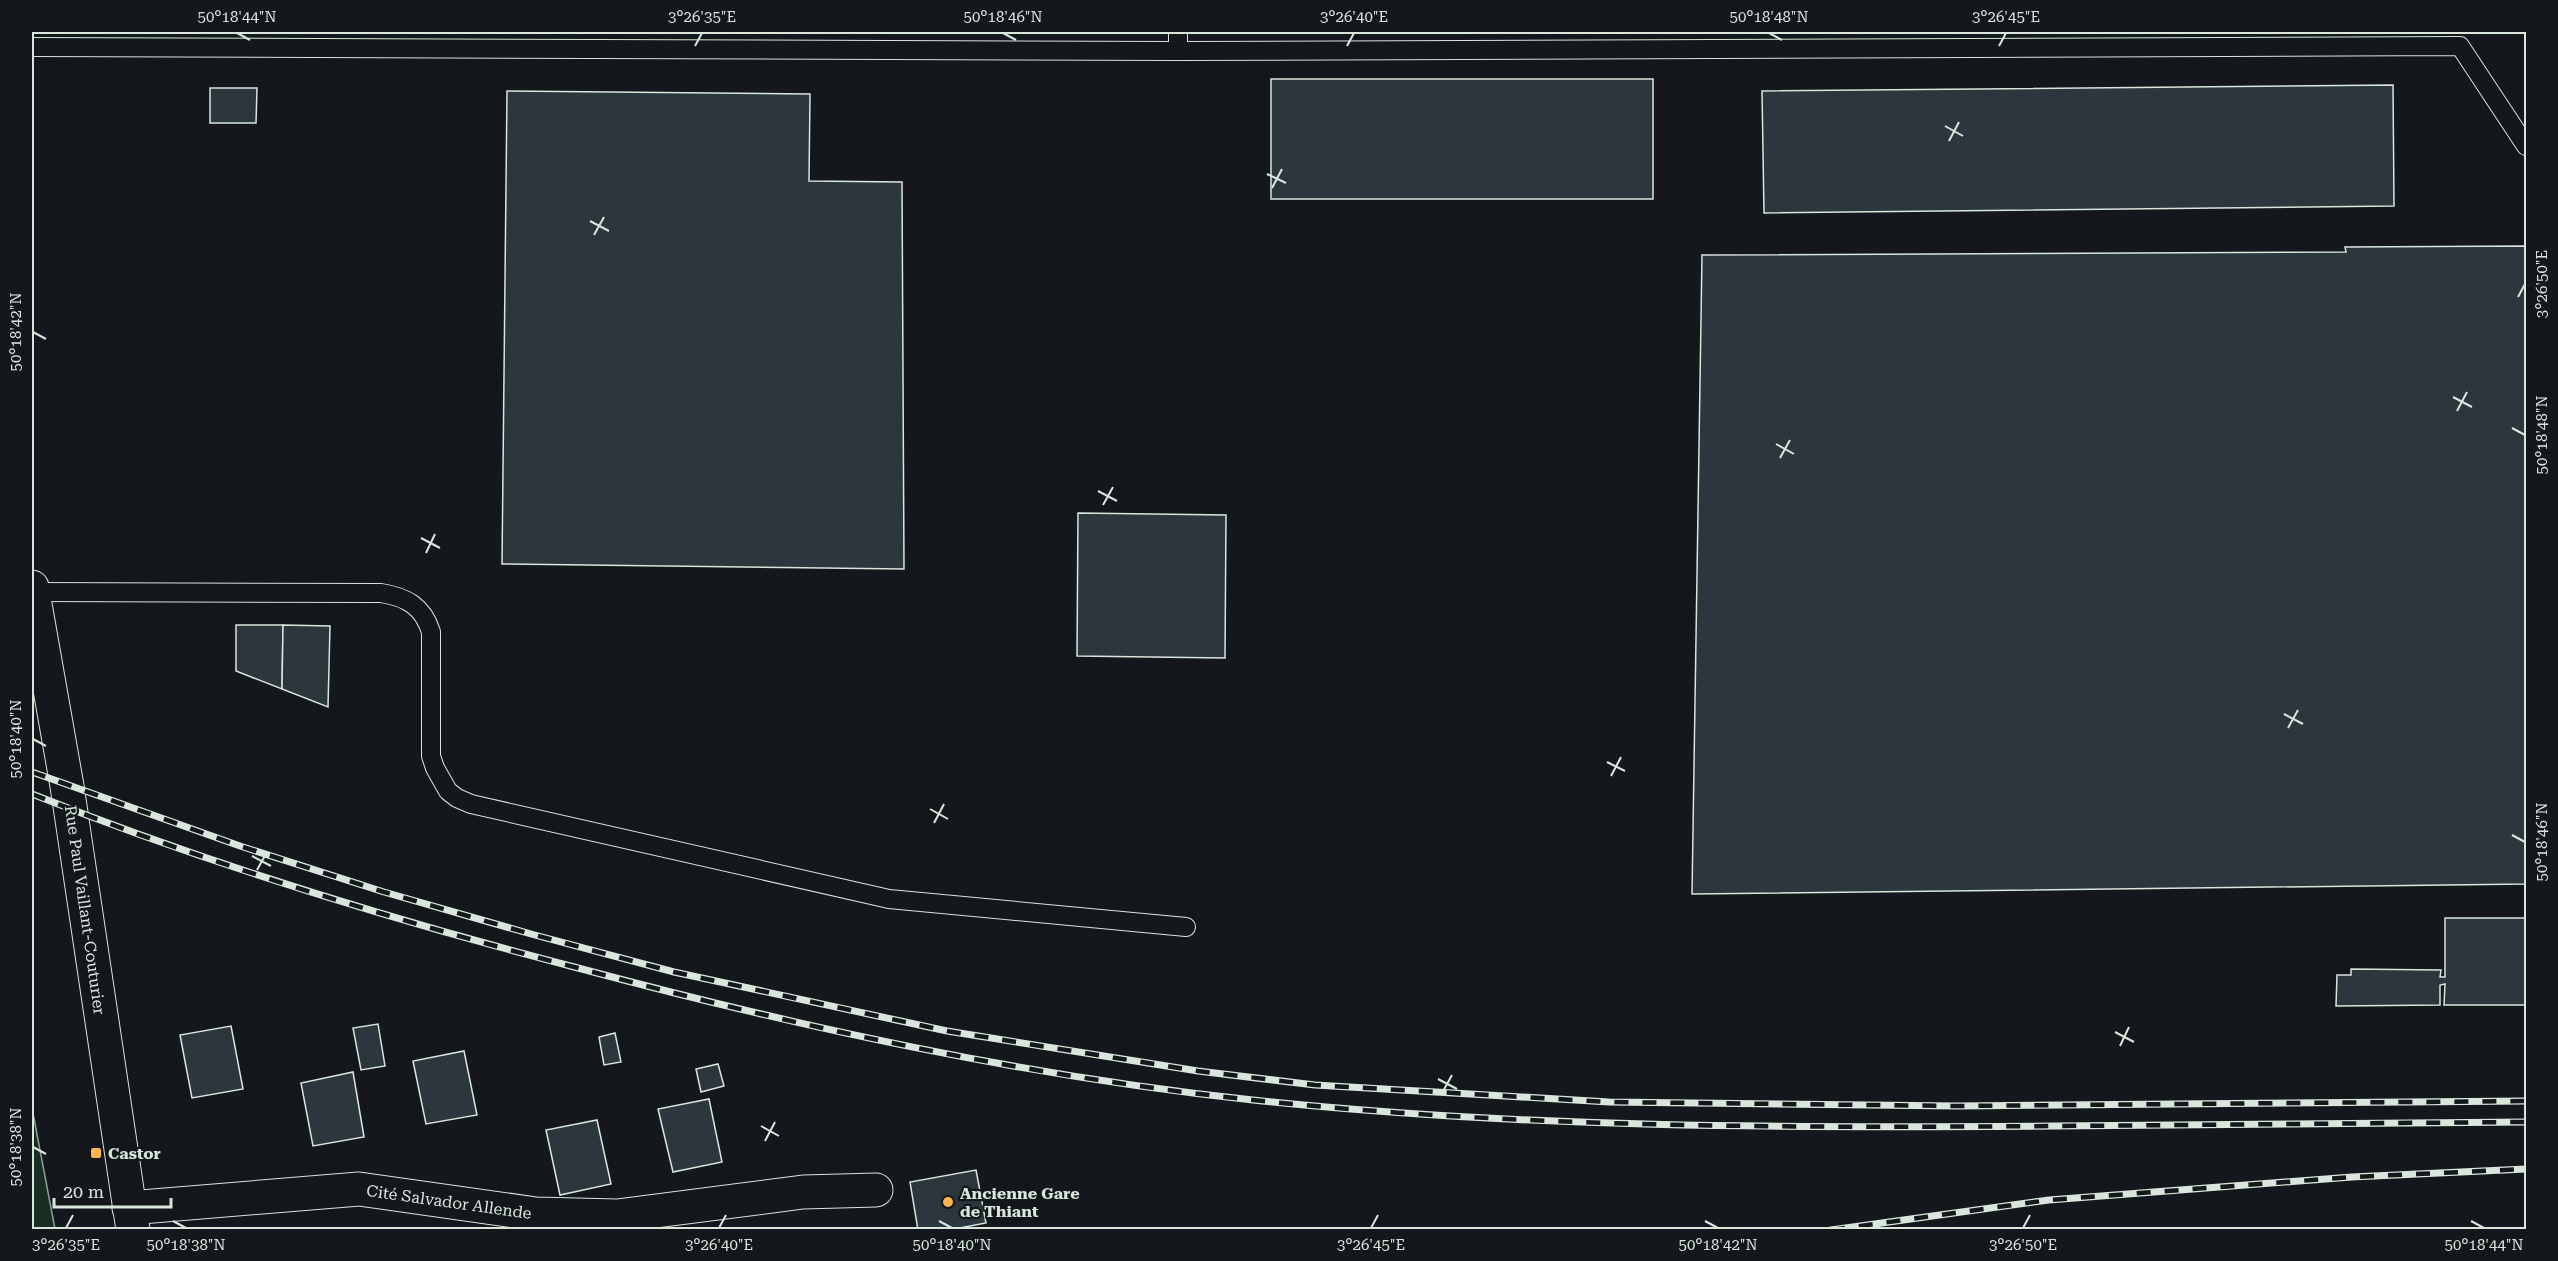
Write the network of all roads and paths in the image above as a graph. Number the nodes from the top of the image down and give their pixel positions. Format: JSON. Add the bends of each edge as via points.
{"nodes":[{"id":1,"x":1178,"y":32,"type":"edge"},
{"id":2,"x":1678,"y":40,"type":"edge"},
{"id":3,"x":32,"y":47,"type":"edge"},
{"id":4,"x":1178,"y":51,"type":"junction"},
{"id":5,"x":2526,"y":146,"type":"edge"},
{"id":6,"x":32,"y":589,"type":"edge"},
{"id":7,"x":1185,"y":927,"type":"dead end"},
{"id":8,"x":876,"y":1190,"type":"dead end"},
{"id":9,"x":131,"y":1219,"type":"edge"}],
"edges":[{"from":1,"to":4,"type":"lane"},
{"from":2,"to":4,"type":"lane"},
{"from":2,"to":5,"type":"lane","via":[[2460,46]]},
{"from":3,"to":4,"type":"lane"},
{"from":6,"to":7,"type":"lane","via":[[393,595],[415,604],[428,621],[432,756],[440,780],[457,798],[889,899]]},
{"from":6,"to":9,"type":"street","name":"Rue Paul Vaillant-Couturier","via":[[65,774]]},
{"from":8,"to":9,"type":"street","name":"Cité Salvador Allende","via":[[803,1192],[617,1216],[536,1214],[359,1189]]}]}
